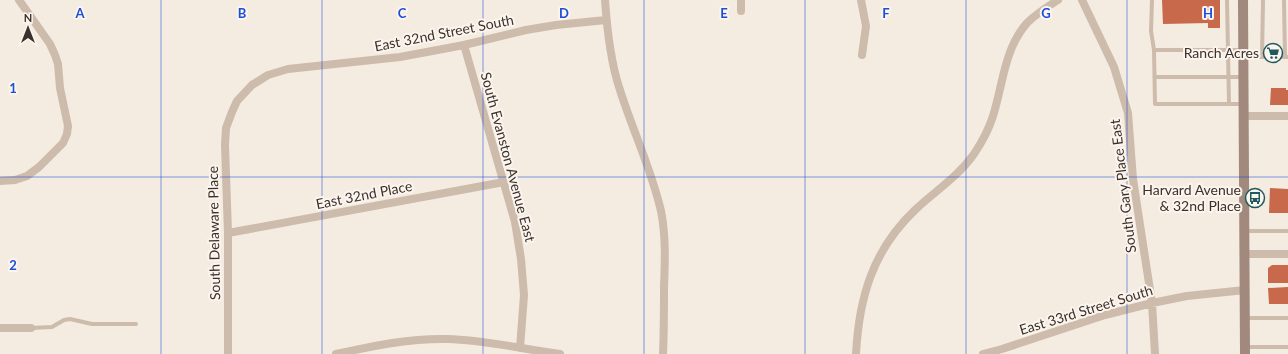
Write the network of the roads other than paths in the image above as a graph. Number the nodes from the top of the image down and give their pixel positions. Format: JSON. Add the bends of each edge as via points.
{"nodes":[{"id":1,"x":19,"y":0,"type":"edge"},
{"id":2,"x":605,"y":0,"type":"edge"},
{"id":3,"x":741,"y":0,"type":"edge"},
{"id":4,"x":861,"y":0,"type":"edge"},
{"id":5,"x":1058,"y":0,"type":"edge"},
{"id":6,"x":1082,"y":0,"type":"edge"},
{"id":7,"x":1152,"y":0,"type":"edge"},
{"id":8,"x":1227,"y":0,"type":"edge"},
{"id":9,"x":1243,"y":0,"type":"edge"},
{"id":10,"x":1263,"y":0,"type":"edge"},
{"id":11,"x":1284,"y":0,"type":"edge"},
{"id":12,"x":741,"y":11,"type":"dead end"},
{"id":13,"x":606,"y":20,"type":"junction"},
{"id":14,"x":464,"y":45,"type":"junction"},
{"id":15,"x":1154,"y":50,"type":"junction"},
{"id":16,"x":1228,"y":50,"type":"junction"},
{"id":17,"x":1244,"y":54,"type":"junction"},
{"id":18,"x":862,"y":55,"type":"dead end"},
{"id":19,"x":1262,"y":57,"type":"junction"},
{"id":20,"x":1286,"y":57,"type":"edge"},
{"id":21,"x":1155,"y":77,"type":"junction"},
{"id":22,"x":1229,"y":77,"type":"junction"},
{"id":23,"x":1244,"y":77,"type":"junction"},
{"id":24,"x":1229,"y":104,"type":"junction"},
{"id":25,"x":1244,"y":104,"type":"junction"},
{"id":26,"x":232,"y":112,"type":"joint"},
{"id":27,"x":1244,"y":116,"type":"junction"},
{"id":28,"x":1288,"y":116,"type":"edge"},
{"id":29,"x":0,"y":181,"type":"edge"},
{"id":30,"x":504,"y":182,"type":"junction"},
{"id":31,"x":1244,"y":231,"type":"junction"},
{"id":32,"x":1288,"y":231,"type":"edge"},
{"id":33,"x":228,"y":233,"type":"junction"},
{"id":34,"x":1244,"y":254,"type":"junction"},
{"id":35,"x":1288,"y":254,"type":"edge"},
{"id":36,"x":1245,"y":290,"type":"junction"},
{"id":37,"x":1152,"y":303,"type":"junction"},
{"id":38,"x":1245,"y":318,"type":"junction"},
{"id":39,"x":1288,"y":318,"type":"edge"},
{"id":40,"x":136,"y":324,"type":"dead end"},
{"id":41,"x":0,"y":328,"type":"edge"},
{"id":42,"x":31,"y":328,"type":"joint"},
{"id":43,"x":1288,"y":346,"type":"edge"},
{"id":44,"x":520,"y":348,"type":"junction"},
{"id":45,"x":1245,"y":350,"type":"edge"},
{"id":46,"x":228,"y":354,"type":"edge"},
{"id":47,"x":336,"y":354,"type":"edge"},
{"id":48,"x":560,"y":354,"type":"edge"},
{"id":49,"x":663,"y":354,"type":"edge"},
{"id":50,"x":856,"y":354,"type":"edge"},
{"id":51,"x":983,"y":354,"type":"edge"},
{"id":52,"x":1155,"y":354,"type":"edge"}],
"edges":[{"from":1,"to":29,"type":"street","via":[[55,55],[68,126],[63,143],[39,167],[27,176]]},
{"from":2,"to":13,"type":"street"},
{"from":3,"to":12,"type":"street"},
{"from":4,"to":18,"type":"street","via":[[866,26]]},
{"from":5,"to":50,"type":"street","via":[[1043,9],[1019,34],[1006,66],[992,117],[974,154],[950,181],[901,225],[879,256],[861,305]]},
{"from":6,"to":37,"type":"street","name":"South Gary Place East","via":[[1114,67],[1128,113],[1134,179]]},
{"from":7,"to":15,"type":"lane","via":[[1151,31]]},
{"from":8,"to":16,"type":"lane"},
{"from":9,"to":17,"type":"main road"},
{"from":10,"to":19,"type":"lane"},
{"from":11,"to":20,"type":"lane"},
{"from":13,"to":14,"type":"street","name":"East 32nd Street South","via":[[526,30]]},
{"from":13,"to":49,"type":"street","via":[[609,46],[619,87],[661,213],[665,263]]},
{"from":14,"to":26,"type":"street","name":"East 32nd Street South","via":[[400,58],[278,71],[252,85]]},
{"from":14,"to":30,"type":"street","name":"South Evanston Avenue East"},
{"from":15,"to":16,"type":"lane"},
{"from":15,"to":21,"type":"lane"},
{"from":16,"to":17,"type":"lane"},
{"from":16,"to":22,"type":"lane"},
{"from":17,"to":19,"type":"lane"},
{"from":17,"to":23,"type":"main road"},
{"from":19,"to":20,"type":"lane"},
{"from":21,"to":22,"type":"lane"},
{"from":21,"to":24,"type":"lane","via":[[1155,104]]},
{"from":22,"to":23,"type":"lane"},
{"from":22,"to":24,"type":"lane"},
{"from":23,"to":25,"type":"main road"},
{"from":24,"to":25,"type":"lane"},
{"from":25,"to":27,"type":"main road"},
{"from":26,"to":33,"type":"street","name":"South Delaware Place","via":[[226,128],[225,145]]},
{"from":27,"to":28,"type":"street"},
{"from":27,"to":31,"type":"main road"},
{"from":30,"to":33,"type":"street","name":"East 32nd Place"},
{"from":30,"to":44,"type":"street","name":"South Evanston Avenue East","via":[[515,222],[521,259],[524,295]]},
{"from":31,"to":32,"type":"lane"},
{"from":31,"to":34,"type":"main road"},
{"from":33,"to":46,"type":"street","name":"South Delaware Place"},
{"from":34,"to":35,"type":"street"},
{"from":34,"to":36,"type":"main road"},
{"from":36,"to":37,"type":"street","name":"East 33rd Street South","via":[[1187,296]]},
{"from":36,"to":38,"type":"main road"},
{"from":37,"to":51,"type":"street","name":"East 33rd Street South","via":[[1105,315]]},
{"from":37,"to":52,"type":"street","name":"South Gary Place East"},
{"from":38,"to":39,"type":"lane"},
{"from":38,"to":45,"type":"main road"},
{"from":40,"to":42,"type":"lane","via":[[92,324],[70,319],[52,327]]},
{"from":41,"to":42,"type":"street"},
{"from":43,"to":45,"type":"lane"},
{"from":44,"to":47,"type":"street","via":[[448,339],[422,339]]},
{"from":44,"to":48,"type":"street"}]}
